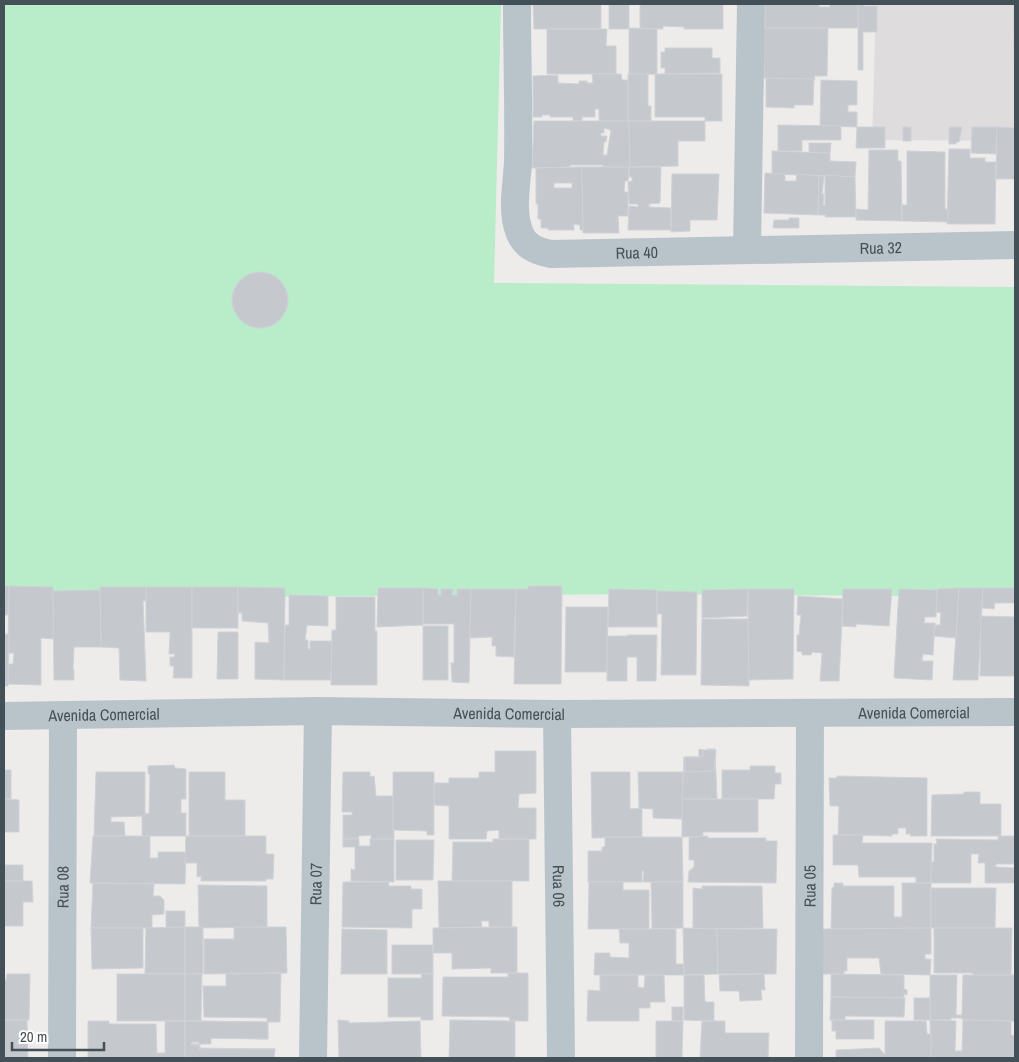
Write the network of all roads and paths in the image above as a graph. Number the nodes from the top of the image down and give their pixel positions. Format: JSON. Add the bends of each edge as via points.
{"nodes":[{"id":1,"x":517,"y":4,"type":"edge"},
{"id":2,"x":751,"y":4,"type":"edge"},
{"id":3,"x":1015,"y":245,"type":"edge"},
{"id":4,"x":747,"y":249,"type":"junction"},
{"id":5,"x":318,"y":711,"type":"junction"},
{"id":6,"x":1015,"y":712,"type":"edge"},
{"id":7,"x":810,"y":713,"type":"junction"},
{"id":8,"x":558,"y":714,"type":"junction"},
{"id":9,"x":4,"y":716,"type":"edge"},
{"id":10,"x":63,"y":716,"type":"junction"},
{"id":11,"x":62,"y":1058,"type":"edge"},
{"id":12,"x":313,"y":1058,"type":"edge"},
{"id":13,"x":561,"y":1058,"type":"edge"},
{"id":14,"x":809,"y":1058,"type":"edge"}],
"edges":[{"from":1,"to":4,"type":"street","name":"Rua 40","via":[[518,161],[515,206],[516,220],[524,241],[538,252],[551,254]]},
{"from":2,"to":4,"type":"street"},
{"from":3,"to":4,"type":"street","name":"Rua 32"},
{"from":5,"to":8,"type":"street","name":"Avenida Comercial"},
{"from":5,"to":10,"type":"street","name":"Avenida Comercial"},
{"from":5,"to":12,"type":"street","name":"Rua 07"},
{"from":6,"to":7,"type":"street","name":"Avenida Comercial"},
{"from":7,"to":8,"type":"street","name":"Avenida Comercial"},
{"from":7,"to":14,"type":"street","name":"Rua 05"},
{"from":8,"to":13,"type":"street","name":"Rua 06"},
{"from":9,"to":10,"type":"street","name":"Avenida Comercial"},
{"from":10,"to":11,"type":"street","name":"Rua 08"}]}
